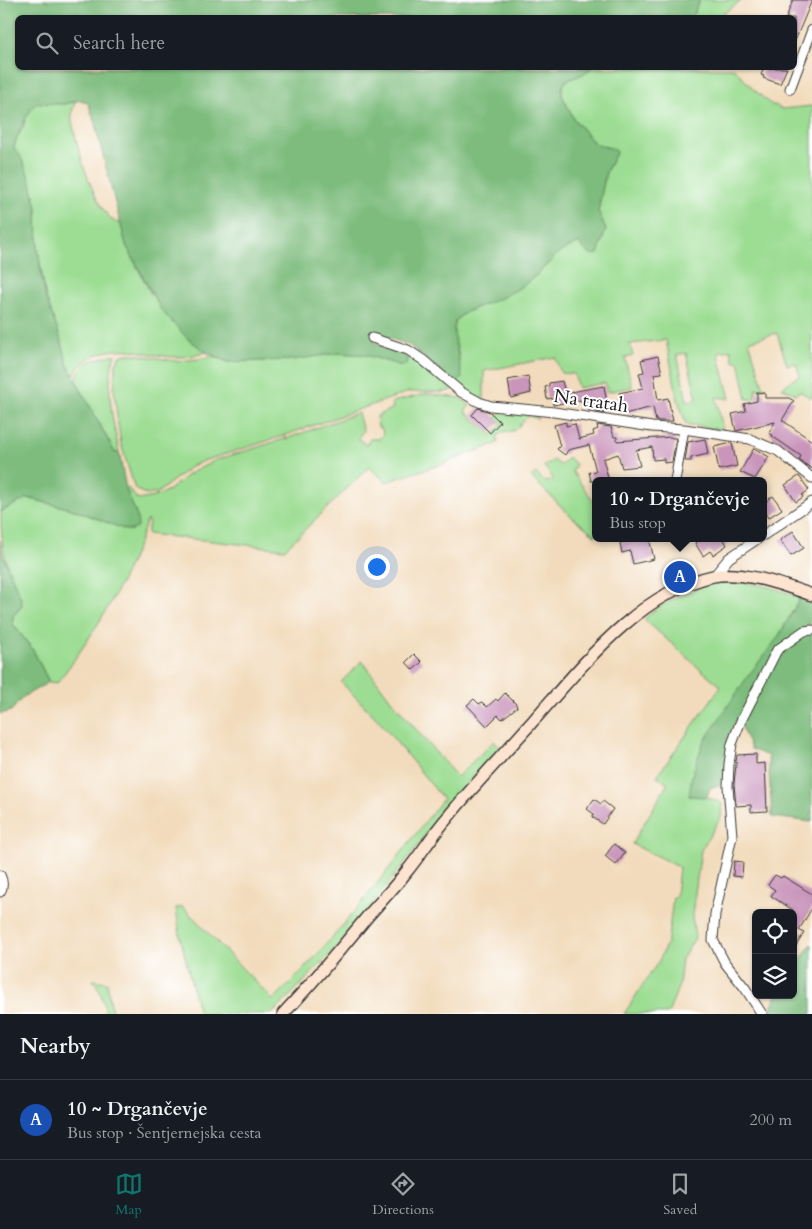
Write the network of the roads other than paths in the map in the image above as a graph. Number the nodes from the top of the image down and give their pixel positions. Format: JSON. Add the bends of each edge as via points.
{"nodes":[{"id":1,"x":812,"y":30,"type":"edge"},
{"id":2,"x":790,"y":89,"type":"dead end"},
{"id":3,"x":372,"y":338,"type":"dead end"},
{"id":4,"x":684,"y":429,"type":"junction"},
{"id":5,"x":676,"y":477,"type":"edge"},
{"id":6,"x":812,"y":478,"type":"edge"},
{"id":7,"x":812,"y":502,"type":"edge"},
{"id":8,"x":767,"y":533,"type":"edge"},
{"id":9,"x":753,"y":542,"type":"edge"},
{"id":10,"x":714,"y":576,"type":"junction"},
{"id":11,"x":812,"y":595,"type":"edge"},
{"id":12,"x":812,"y":630,"type":"edge"},
{"id":13,"x":0,"y":875,"type":"edge"},
{"id":14,"x":0,"y":892,"type":"edge"},
{"id":15,"x":283,"y":1014,"type":"edge"},
{"id":16,"x":762,"y":1014,"type":"edge"}],
"edges":[{"from":1,"to":2,"type":"street"},
{"from":3,"to":4,"type":"street","name":"Na tratah","via":[[408,350],[461,392],[492,406]]},
{"from":4,"to":5,"type":"street"},
{"from":4,"to":6,"type":"street","name":"Na tratah","via":[[750,439],[778,452]]},
{"from":7,"to":8,"type":"street"},
{"from":9,"to":10,"type":"street","via":[[730,558]]},
{"from":10,"to":11,"type":"main road","via":[[750,578]]},
{"from":10,"to":15,"type":"main road","via":[[689,584],[654,602],[625,625],[575,674],[447,817],[406,873]]},
{"from":12,"to":16,"type":"street","via":[[804,631],[777,650],[740,723],[729,764],[732,836],[715,914],[713,940],[725,963]]},
{"from":13,"to":14,"type":"street","via":[[3,880]]}]}
